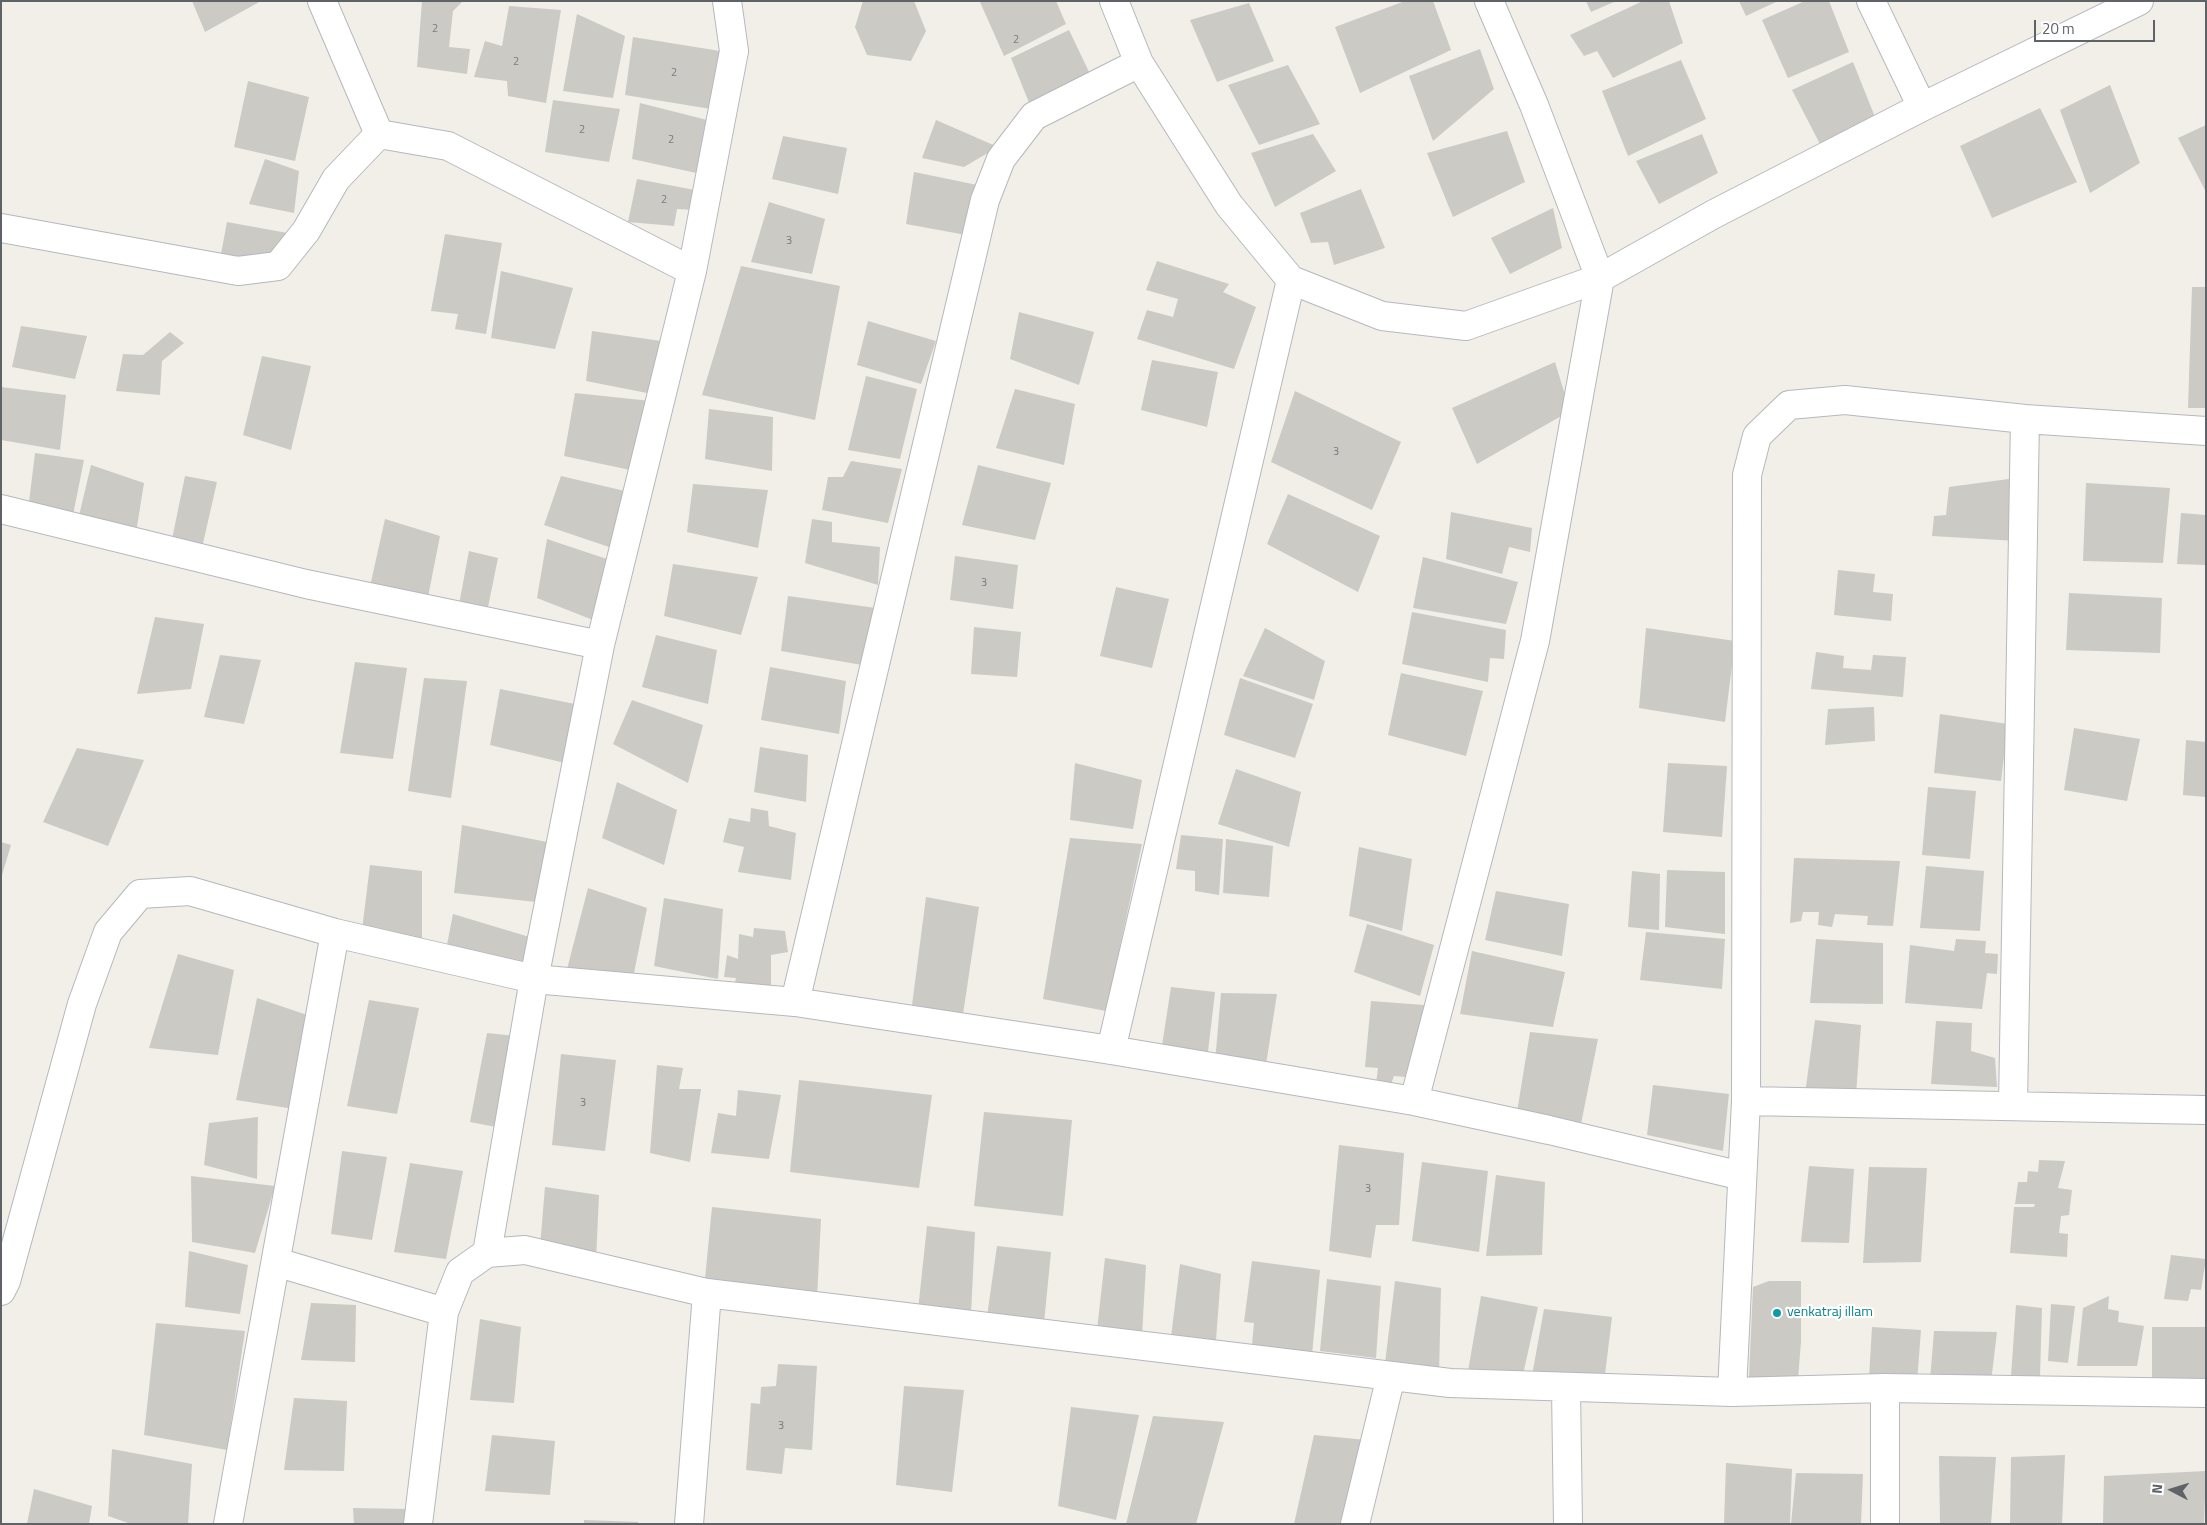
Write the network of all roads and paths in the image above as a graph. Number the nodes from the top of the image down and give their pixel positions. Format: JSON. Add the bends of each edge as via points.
{"nodes":[{"id":1,"x":322,"y":1,"type":"edge"},
{"id":2,"x":727,"y":1,"type":"edge"},
{"id":3,"x":1114,"y":1,"type":"edge"},
{"id":4,"x":1489,"y":1,"type":"edge"},
{"id":5,"x":1871,"y":1,"type":"edge"},
{"id":6,"x":2138,"y":1,"type":"edge"},
{"id":7,"x":1139,"y":63,"type":"junction"},
{"id":8,"x":1922,"y":108,"type":"junction"},
{"id":9,"x":379,"y":134,"type":"junction"},
{"id":10,"x":1,"y":228,"type":"edge"},
{"id":11,"x":692,"y":271,"type":"junction"},
{"id":12,"x":1600,"y":278,"type":"junction"},
{"id":13,"x":1290,"y":280,"type":"junction"},
{"id":14,"x":2025,"y":419,"type":"junction"},
{"id":15,"x":2206,"y":431,"type":"edge"},
{"id":16,"x":1,"y":509,"type":"edge"},
{"id":17,"x":600,"y":645,"type":"junction"},
{"id":18,"x":335,"y":933,"type":"junction"},
{"id":19,"x":534,"y":979,"type":"junction"},
{"id":20,"x":795,"y":1002,"type":"junction"},
{"id":21,"x":1111,"y":1050,"type":"junction"},
{"id":22,"x":1414,"y":1101,"type":"junction"},
{"id":23,"x":1746,"y":1101,"type":"junction"},
{"id":24,"x":2013,"y":1105,"type":"junction"},
{"id":25,"x":2206,"y":1110,"type":"edge"},
{"id":26,"x":1742,"y":1176,"type":"junction"},
{"id":27,"x":487,"y":1253,"type":"junction"},
{"id":28,"x":276,"y":1262,"type":"junction"},
{"id":29,"x":3,"y":1284,"type":"edge"},
{"id":30,"x":707,"y":1293,"type":"junction"},
{"id":31,"x":444,"y":1312,"type":"junction"},
{"id":32,"x":1391,"y":1376,"type":"junction"},
{"id":33,"x":1566,"y":1388,"type":"junction"},
{"id":34,"x":1885,"y":1388,"type":"junction"},
{"id":35,"x":1732,"y":1392,"type":"junction"},
{"id":36,"x":2206,"y":1393,"type":"edge"},
{"id":37,"x":228,"y":1524,"type":"edge"},
{"id":38,"x":418,"y":1524,"type":"edge"},
{"id":39,"x":688,"y":1524,"type":"edge"},
{"id":40,"x":1355,"y":1524,"type":"edge"},
{"id":41,"x":1568,"y":1524,"type":"edge"},
{"id":42,"x":1885,"y":1524,"type":"edge"}],
"edges":[{"from":1,"to":9,"type":"street"},
{"from":2,"to":11,"type":"street","via":[[734,52]]},
{"from":3,"to":7,"type":"street"},
{"from":4,"to":12,"type":"street","via":[[1534,105]]},
{"from":5,"to":8,"type":"street"},
{"from":6,"to":8,"type":"street"},
{"from":7,"to":13,"type":"street","via":[[1229,205]]},
{"from":7,"to":20,"type":"street","via":[[1034,116],[1001,159],[984,200]]},
{"from":8,"to":12,"type":"street","via":[[1714,214]]},
{"from":9,"to":10,"type":"street","via":[[336,179],[306,231],[278,266],[238,271]]},
{"from":9,"to":11,"type":"street","via":[[448,146]]},
{"from":11,"to":17,"type":"street"},
{"from":12,"to":13,"type":"street","via":[[1466,326],[1382,316]]},
{"from":12,"to":22,"type":"street","via":[[1536,641]]},
{"from":13,"to":21,"type":"street"},
{"from":14,"to":15,"type":"street"},
{"from":14,"to":23,"type":"street","via":[[1845,400],[1789,405],[1757,436],[1746,475]]},
{"from":14,"to":24,"type":"street"},
{"from":16,"to":17,"type":"street","via":[[306,584]]},
{"from":17,"to":19,"type":"street"},
{"from":18,"to":19,"type":"street"},
{"from":18,"to":28,"type":"street"},
{"from":18,"to":29,"type":"street","via":[[190,891],[140,894],[108,932],[82,1004]]},
{"from":19,"to":20,"type":"street"},
{"from":19,"to":27,"type":"street"},
{"from":20,"to":21,"type":"street"},
{"from":21,"to":22,"type":"street"},
{"from":22,"to":26,"type":"street"},
{"from":23,"to":24,"type":"street"},
{"from":23,"to":26,"type":"street"},
{"from":24,"to":25,"type":"street"},
{"from":26,"to":35,"type":"street"},
{"from":27,"to":30,"type":"street","via":[[525,1250]]},
{"from":27,"to":31,"type":"street","via":[[460,1272]]},
{"from":28,"to":31,"type":"street"},
{"from":28,"to":37,"type":"street"},
{"from":30,"to":32,"type":"street"},
{"from":30,"to":39,"type":"street"},
{"from":31,"to":38,"type":"street"},
{"from":32,"to":33,"type":"street","via":[[1450,1383]]},
{"from":32,"to":40,"type":"street"},
{"from":33,"to":35,"type":"street"},
{"from":33,"to":41,"type":"street"},
{"from":34,"to":35,"type":"street"},
{"from":34,"to":36,"type":"street"},
{"from":34,"to":42,"type":"street"}]}
